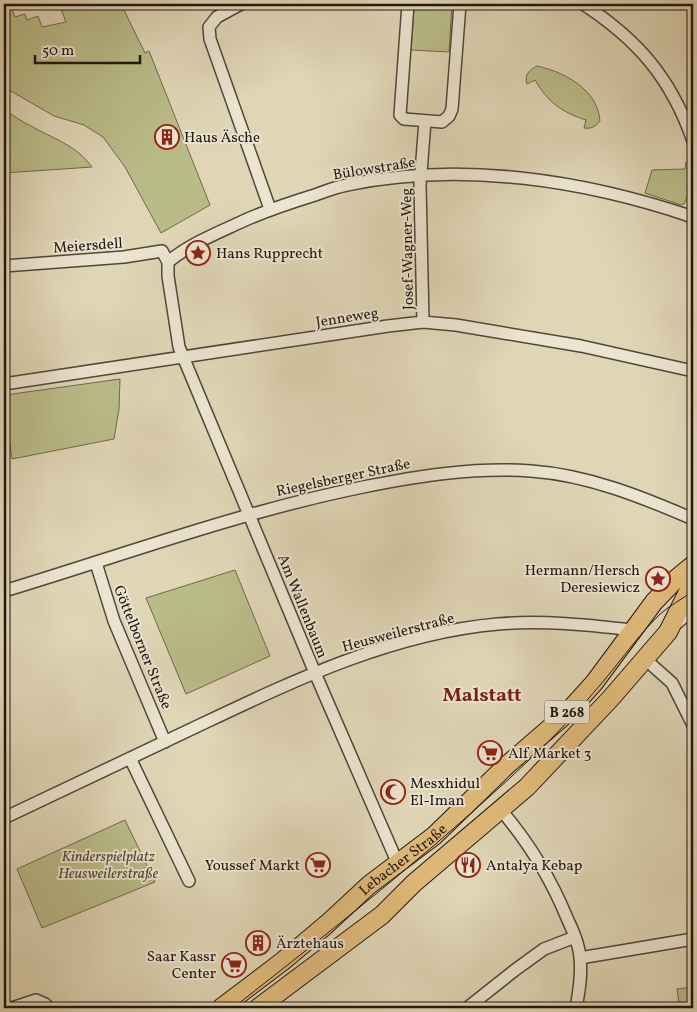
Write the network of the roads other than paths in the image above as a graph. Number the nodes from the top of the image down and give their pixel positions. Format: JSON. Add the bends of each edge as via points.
{"nodes":[{"id":1,"x":241,"y":4,"type":"edge"},
{"id":2,"x":408,"y":4,"type":"edge"},
{"id":3,"x":460,"y":4,"type":"edge"},
{"id":4,"x":582,"y":4,"type":"edge"},
{"id":5,"x":425,"y":122,"type":"junction"},
{"id":6,"x":693,"y":141,"type":"edge"},
{"id":7,"x":421,"y":176,"type":"junction"},
{"id":8,"x":270,"y":209,"type":"junction"},
{"id":9,"x":693,"y":216,"type":"edge"},
{"id":10,"x":168,"y":262,"type":"junction"},
{"id":11,"x":4,"y":266,"type":"edge"},
{"id":12,"x":423,"y":322,"type":"junction"},
{"id":13,"x":184,"y":357,"type":"junction"},
{"id":14,"x":693,"y":371,"type":"edge"},
{"id":15,"x":4,"y":384,"type":"edge"},
{"id":16,"x":249,"y":514,"type":"junction"},
{"id":17,"x":693,"y":519,"type":"edge"},
{"id":18,"x":96,"y":563,"type":"junction"},
{"id":19,"x":693,"y":565,"type":"edge"},
{"id":20,"x":693,"y":582,"type":"edge"},
{"id":21,"x":4,"y":591,"type":"edge"},
{"id":22,"x":693,"y":609,"type":"edge"},
{"id":23,"x":633,"y":630,"type":"junction"},
{"id":24,"x":668,"y":632,"type":"junction"},
{"id":25,"x":645,"y":660,"type":"junction"},
{"id":26,"x":314,"y":673,"type":"junction"},
{"id":27,"x":693,"y":725,"type":"edge"},
{"id":28,"x":165,"y":742,"type":"junction"},
{"id":29,"x":130,"y":758,"type":"junction"},
{"id":30,"x":501,"y":810,"type":"junction"},
{"id":31,"x":4,"y":818,"type":"edge"},
{"id":32,"x":398,"y":864,"type":"junction"},
{"id":33,"x":189,"y":881,"type":"dead end"},
{"id":34,"x":575,"y":937,"type":"junction"},
{"id":35,"x":693,"y":939,"type":"edge"},
{"id":36,"x":580,"y":958,"type":"junction"},
{"id":37,"x":12,"y":1008,"type":"edge"},
{"id":38,"x":48,"y":1008,"type":"edge"},
{"id":39,"x":221,"y":1008,"type":"edge"},
{"id":40,"x":258,"y":1008,"type":"edge"},
{"id":41,"x":468,"y":1008,"type":"edge"},
{"id":42,"x":576,"y":1008,"type":"edge"}],
"edges":[{"from":1,"to":8,"type":"street","via":[[217,17],[209,27],[210,39]]},
{"from":2,"to":5,"type":"street","via":[[400,115],[404,119]]},
{"from":3,"to":5,"type":"street","via":[[452,109],[442,122]]},
{"from":4,"to":6,"type":"street","via":[[631,39],[651,63],[671,90]]},
{"from":5,"to":7,"type":"street","name":"Josef-Wagner-Weg"},
{"from":7,"to":8,"type":"street","name":"Bülowstraße","via":[[346,185]]},
{"from":7,"to":9,"type":"street","name":"Bülowstraße","via":[[503,176],[581,187]]},
{"from":7,"to":12,"type":"street","name":"Josef-Wagner-Weg"},
{"from":8,"to":10,"type":"street","name":"Bülowstraße","via":[[187,248]]},
{"from":10,"to":11,"type":"street","name":"Meiersdell","via":[[162,251]]},
{"from":10,"to":13,"type":"street"},
{"from":12,"to":13,"type":"street","name":"Jenneweg"},
{"from":12,"to":14,"type":"street","name":"Jenneweg","via":[[581,346]]},
{"from":13,"to":15,"type":"street","name":"Jenneweg"},
{"from":13,"to":16,"type":"street","name":"Am Wallenbaum"},
{"from":16,"to":17,"type":"street","name":"Riegelsberger Straße","via":[[420,476],[466,471],[531,471],[612,487]]},
{"from":16,"to":18,"type":"street","name":"Riegelsberger Straße"},
{"from":16,"to":26,"type":"street","name":"Am Wallenbaum"},
{"from":18,"to":21,"type":"street","name":"Riegelsberger Straße"},
{"from":18,"to":28,"type":"street","name":"Göttelborner Straße","via":[[114,621]]},
{"from":19,"to":23,"type":"main road","name":"Lebacher Straße","number":"B 268","via":[[661,594]]},
{"from":20,"to":24,"type":"main road","name":"Lebacher Straße","number":"B 268"},
{"from":22,"to":24,"type":"street"},
{"from":23,"to":26,"type":"street","name":"Heusweilerstraße","via":[[538,623],[496,624],[429,636]]},
{"from":23,"to":32,"type":"main road","name":"Lebacher Straße","number":"B 268","via":[[594,683],[565,715],[507,764],[434,836]]},
{"from":24,"to":25,"type":"main road","name":"Lebacher Straße","number":"B 268"},
{"from":25,"to":27,"type":"street","via":[[672,683]]},
{"from":25,"to":30,"type":"main road","name":"Lebacher Straße","number":"B 268","via":[[527,787]]},
{"from":26,"to":28,"type":"street","name":"Heusweilerstraße"},
{"from":26,"to":32,"type":"street","name":"Am Wallenbaum"},
{"from":28,"to":29,"type":"street","name":"Heusweilerstraße"},
{"from":29,"to":31,"type":"street","name":"Heusweilerstraße"},
{"from":29,"to":33,"type":"street"},
{"from":30,"to":34,"type":"street","via":[[543,869]]},
{"from":30,"to":40,"type":"main road","name":"Lebacher Straße","number":"B 268","via":[[414,883],[382,915]]},
{"from":32,"to":39,"type":"main road","name":"Lebacher Straße","number":"B 268"},
{"from":34,"to":36,"type":"street"},
{"from":34,"to":41,"type":"street","via":[[544,949]]},
{"from":35,"to":36,"type":"street"},
{"from":36,"to":42,"type":"street"},
{"from":37,"to":38,"type":"street","via":[[36,1000]]}]}
